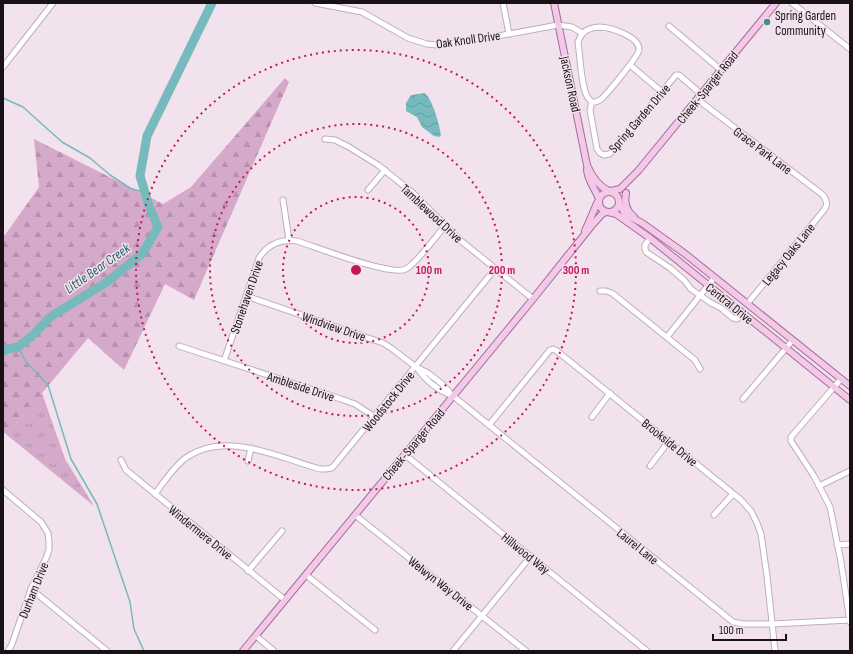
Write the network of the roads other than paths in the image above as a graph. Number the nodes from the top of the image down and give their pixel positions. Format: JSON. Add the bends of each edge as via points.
{"nodes":[{"id":1,"x":53,"y":3,"type":"edge"},
{"id":2,"x":315,"y":3,"type":"edge"},
{"id":3,"x":503,"y":3,"type":"edge"},
{"id":4,"x":554,"y":3,"type":"edge"},
{"id":5,"x":776,"y":3,"type":"edge"},
{"id":6,"x":792,"y":3,"type":"edge"},
{"id":7,"x":558,"y":25,"type":"junction"},
{"id":8,"x":669,"y":26,"type":"dead end"},
{"id":9,"x":582,"y":33,"type":"junction"},
{"id":10,"x":509,"y":34,"type":"junction"},
{"id":11,"x":850,"y":48,"type":"edge"},
{"id":12,"x":630,"y":65,"type":"junction"},
{"id":13,"x":3,"y":67,"type":"edge"},
{"id":14,"x":721,"y":70,"type":"junction"},
{"id":15,"x":662,"y":92,"type":"junction"},
{"id":16,"x":701,"y":94,"type":"junction"},
{"id":17,"x":697,"y":99,"type":"junction"},
{"id":18,"x":592,"y":102,"type":"junction"},
{"id":19,"x":325,"y":139,"type":"dead end"},
{"id":20,"x":588,"y":165,"type":"junction"},
{"id":21,"x":385,"y":170,"type":"junction"},
{"id":22,"x":638,"y":171,"type":"junction"},
{"id":23,"x":368,"y":190,"type":"dead end"},
{"id":24,"x":610,"y":191,"type":"junction"},
{"id":25,"x":626,"y":193,"type":"junction"},
{"id":26,"x":283,"y":200,"type":"dead end"},
{"id":27,"x":598,"y":200,"type":"junction"},
{"id":28,"x":619,"y":203,"type":"junction"},
{"id":29,"x":827,"y":203,"type":"joint"},
{"id":30,"x":607,"y":212,"type":"junction"},
{"id":31,"x":642,"y":223,"type":"junction"},
{"id":32,"x":445,"y":226,"type":"junction"},
{"id":33,"x":582,"y":238,"type":"junction"},
{"id":34,"x":650,"y":238,"type":"junction"},
{"id":35,"x":289,"y":240,"type":"junction"},
{"id":36,"x":496,"y":269,"type":"junction"},
{"id":37,"x":714,"y":278,"type":"junction"},
{"id":38,"x":708,"y":285,"type":"junction"},
{"id":39,"x":600,"y":291,"type":"dead end"},
{"id":40,"x":700,"y":295,"type":"junction"},
{"id":41,"x":246,"y":296,"type":"junction"},
{"id":42,"x":533,"y":299,"type":"junction"},
{"id":43,"x":747,"y":304,"type":"junction"},
{"id":44,"x":743,"y":313,"type":"junction"},
{"id":45,"x":667,"y":337,"type":"junction"},
{"id":46,"x":792,"y":341,"type":"junction"},
{"id":47,"x":179,"y":346,"type":"dead end"},
{"id":48,"x":786,"y":348,"type":"junction"},
{"id":49,"x":224,"y":361,"type":"junction"},
{"id":50,"x":416,"y":367,"type":"junction"},
{"id":51,"x":700,"y":369,"type":"dead end"},
{"id":52,"x":841,"y":379,"type":"junction"},
{"id":53,"x":850,"y":386,"type":"edge"},
{"id":54,"x":834,"y":387,"type":"junction"},
{"id":55,"x":610,"y":393,"type":"junction"},
{"id":56,"x":453,"y":396,"type":"junction"},
{"id":57,"x":743,"y":399,"type":"dead end"},
{"id":58,"x":850,"y":400,"type":"edge"},
{"id":59,"x":375,"y":417,"type":"junction"},
{"id":60,"x":592,"y":417,"type":"dead end"},
{"id":61,"x":489,"y":425,"type":"junction"},
{"id":62,"x":670,"y":441,"type":"junction"},
{"id":63,"x":251,"y":448,"type":"junction"},
{"id":64,"x":404,"y":454,"type":"junction"},
{"id":65,"x":121,"y":460,"type":"dead end"},
{"id":66,"x":248,"y":461,"type":"dead end"},
{"id":67,"x":650,"y":466,"type":"dead end"},
{"id":68,"x":850,"y":472,"type":"edge"},
{"id":69,"x":819,"y":486,"type":"junction"},
{"id":70,"x":3,"y":490,"type":"edge"},
{"id":71,"x":154,"y":494,"type":"junction"},
{"id":72,"x":733,"y":494,"type":"junction"},
{"id":73,"x":355,"y":515,"type":"junction"},
{"id":74,"x":714,"y":515,"type":"dead end"},
{"id":75,"x":282,"y":531,"type":"dead end"},
{"id":76,"x":850,"y":544,"type":"edge"},
{"id":77,"x":837,"y":545,"type":"junction"},
{"id":78,"x":530,"y":556,"type":"junction"},
{"id":79,"x":248,"y":571,"type":"junction"},
{"id":80,"x":306,"y":575,"type":"junction"},
{"id":81,"x":31,"y":589,"type":"junction"},
{"id":82,"x":285,"y":600,"type":"junction"},
{"id":83,"x":482,"y":616,"type":"junction"},
{"id":84,"x":850,"y":621,"type":"edge"},
{"id":85,"x":772,"y":624,"type":"junction"},
{"id":86,"x":375,"y":630,"type":"dead end"},
{"id":87,"x":256,"y":636,"type":"junction"},
{"id":88,"x":8,"y":651,"type":"edge"},
{"id":89,"x":107,"y":651,"type":"edge"},
{"id":90,"x":244,"y":651,"type":"edge"},
{"id":91,"x":274,"y":651,"type":"edge"},
{"id":92,"x":454,"y":651,"type":"edge"},
{"id":93,"x":526,"y":651,"type":"edge"},
{"id":94,"x":648,"y":651,"type":"edge"},
{"id":95,"x":775,"y":651,"type":"edge"}],
"edges":[{"from":1,"to":13,"type":"street"},
{"from":2,"to":10,"type":"street","name":"Oak Knoll Drive","via":[[362,12],[408,38],[427,44],[437,45]]},
{"from":3,"to":10,"type":"street"},
{"from":4,"to":7,"type":"main road","name":"Jackson Road"},
{"from":5,"to":14,"type":"main road","name":"Cheek-Sparger Road"},
{"from":6,"to":11,"type":"street"},
{"from":7,"to":9,"type":"street","via":[[572,27]]},
{"from":7,"to":10,"type":"street","name":"Oak Knoll Drive"},
{"from":7,"to":20,"type":"main road","name":"Jackson Road"},
{"from":8,"to":14,"type":"street"},
{"from":9,"to":12,"type":"street","via":[[589,28],[599,27],[613,28],[623,33],[639,47],[638,54]]},
{"from":9,"to":18,"type":"street","name":"Spring Garden Drive","via":[[578,42],[584,90]]},
{"from":12,"to":15,"type":"street"},
{"from":12,"to":18,"type":"street","via":[[603,98]]},
{"from":14,"to":16,"type":"main road","name":"Cheek-Sparger Road"},
{"from":15,"to":16,"type":"street","name":"Spring Garden Drive","via":[[678,75]]},
{"from":15,"to":18,"type":"street","name":"Spring Garden Drive","via":[[607,155],[597,149],[590,110]]},
{"from":16,"to":17,"type":"main road","name":"Cheek-Sparger Road"},
{"from":17,"to":22,"type":"main road","name":"Cheek-Sparger Road"},
{"from":17,"to":29,"type":"street","name":"Grace Park Lane","via":[[823,195]]},
{"from":19,"to":21,"type":"street","name":"Tamblewood Drive","via":[[335,140],[349,147]]},
{"from":20,"to":24,"type":"main road","name":"Jackson Road","via":[[597,183]]},
{"from":20,"to":27,"type":"main road","name":"Jackson Road","via":[[587,174]]},
{"from":21,"to":23,"type":"street"},
{"from":21,"to":32,"type":"street","name":"Tamblewood Drive","via":[[413,193]]},
{"from":22,"to":24,"type":"main road","name":"Cheek-Sparger Road","via":[[620,189]]},
{"from":22,"to":25,"type":"main road","name":"Cheek-Sparger Road"},
{"from":24,"to":27,"type":"main road","via":[[602,194]]},
{"from":24,"to":28,"type":"main road","via":[[618,197]]},
{"from":25,"to":28,"type":"main road","name":"Cheek-Sparger Road"},
{"from":25,"to":31,"type":"main road","via":[[624,200],[627,210]]},
{"from":26,"to":35,"type":"street"},
{"from":27,"to":30,"type":"main road","via":[[599,206]]},
{"from":27,"to":33,"type":"main road","name":"Cheek-Sparger Road"},
{"from":28,"to":30,"type":"main road","via":[[616,209]]},
{"from":28,"to":31,"type":"main road","name":"Central Drive","via":[[625,214]]},
{"from":29,"to":43,"type":"street","name":"Legacy Oaks Lane"},
{"from":30,"to":33,"type":"main road","name":"Cheek-Sparger Road","via":[[595,221]]},
{"from":30,"to":34,"type":"main road","name":"Central Drive","via":[[616,214]]},
{"from":31,"to":37,"type":"main road","name":"Central Drive"},
{"from":32,"to":35,"type":"street","via":[[412,266],[403,271],[383,270]]},
{"from":32,"to":36,"type":"street","name":"Tamblewood Drive"},
{"from":33,"to":42,"type":"main road","name":"Cheek-Sparger Road"},
{"from":34,"to":38,"type":"main road","name":"Central Drive"},
{"from":34,"to":40,"type":"street","via":[[644,249],[646,252],[670,268]]},
{"from":35,"to":41,"type":"street","name":"Stonehaven Drive","via":[[276,243],[263,252]]},
{"from":36,"to":42,"type":"street","name":"Tamblewood Drive"},
{"from":36,"to":50,"type":"street","name":"Woodstock Drive"},
{"from":37,"to":38,"type":"street"},
{"from":37,"to":43,"type":"main road","name":"Central Drive"},
{"from":38,"to":40,"type":"street"},
{"from":38,"to":44,"type":"main road","name":"Central Drive"},
{"from":39,"to":45,"type":"street","via":[[612,293]]},
{"from":40,"to":44,"type":"street","via":[[733,318],[737,319]]},
{"from":40,"to":45,"type":"street"},
{"from":41,"to":49,"type":"street","name":"Stonehaven Drive"},
{"from":41,"to":50,"type":"street","name":"Windview Drive","via":[[383,343]]},
{"from":42,"to":56,"type":"main road","name":"Cheek-Sparger Road"},
{"from":43,"to":46,"type":"main road","name":"Central Drive"},
{"from":44,"to":48,"type":"main road","name":"Central Drive"},
{"from":45,"to":51,"type":"street","via":[[695,360]]},
{"from":46,"to":48,"type":"street"},
{"from":46,"to":52,"type":"main road","name":"Central Drive"},
{"from":47,"to":49,"type":"street","name":"Ambleside Drive"},
{"from":48,"to":54,"type":"main road","name":"Central Drive"},
{"from":48,"to":57,"type":"street"},
{"from":49,"to":59,"type":"street","name":"Ambleside Drive","via":[[355,404]]},
{"from":50,"to":56,"type":"street","name":"Windview Drive","via":[[428,373]]},
{"from":50,"to":59,"type":"street","name":"Woodstock Drive"},
{"from":52,"to":53,"type":"main road","name":"Central Drive"},
{"from":52,"to":54,"type":"street"},
{"from":54,"to":58,"type":"main road","name":"Central Drive"},
{"from":54,"to":69,"type":"street","via":[[791,438]]},
{"from":55,"to":60,"type":"street"},
{"from":55,"to":61,"type":"street","name":"Brookside Drive","via":[[552,349]]},
{"from":55,"to":62,"type":"street","name":"Brookside Drive"},
{"from":56,"to":61,"type":"street","name":"Laurel Lane"},
{"from":56,"to":64,"type":"main road","name":"Cheek-Sparger Road"},
{"from":59,"to":63,"type":"street","name":"Woodstock Drive","via":[[332,468],[320,469]]},
{"from":61,"to":85,"type":"street","name":"Laurel Lane","via":[[733,622]]},
{"from":62,"to":67,"type":"street"},
{"from":62,"to":72,"type":"street","name":"Brookside Drive"},
{"from":63,"to":66,"type":"street"},
{"from":63,"to":71,"type":"street","name":"Woodstock Drive","via":[[214,447],[194,453],[178,466]]},
{"from":64,"to":73,"type":"main road","name":"Cheek-Sparger Road"},
{"from":64,"to":78,"type":"street","name":"Hillwood Way"},
{"from":65,"to":71,"type":"street","name":"Windermere Drive","via":[[126,470]]},
{"from":68,"to":69,"type":"street"},
{"from":69,"to":77,"type":"street","via":[[830,507]]},
{"from":70,"to":81,"type":"street","name":"Durham Drive","via":[[41,522],[48,533],[49,549]]},
{"from":71,"to":79,"type":"street","name":"Windermere Drive"},
{"from":72,"to":74,"type":"street"},
{"from":72,"to":85,"type":"street","name":"Brookside Drive","via":[[751,511],[761,534]]},
{"from":73,"to":80,"type":"main road","name":"Cheek-Sparger Road"},
{"from":73,"to":83,"type":"street","name":"Welwyn Way Drive"},
{"from":75,"to":79,"type":"street"},
{"from":76,"to":77,"type":"street"},
{"from":77,"to":84,"type":"street"},
{"from":78,"to":83,"type":"street"},
{"from":78,"to":94,"type":"street","name":"Hillwood Way"},
{"from":79,"to":82,"type":"street","name":"Windermere Drive"},
{"from":80,"to":82,"type":"main road","name":"Cheek-Sparger Road"},
{"from":80,"to":86,"type":"street"},
{"from":81,"to":88,"type":"street","name":"Durham Drive"},
{"from":81,"to":89,"type":"street"},
{"from":82,"to":87,"type":"main road","name":"Cheek-Sparger Road"},
{"from":83,"to":92,"type":"street"},
{"from":83,"to":93,"type":"street","name":"Welwyn Way Drive"},
{"from":84,"to":85,"type":"street","name":"Laurel Lane"},
{"from":85,"to":95,"type":"street","name":"Brookside Drive"},
{"from":87,"to":90,"type":"main road","name":"Cheek-Sparger Road"},
{"from":87,"to":91,"type":"street"}]}
